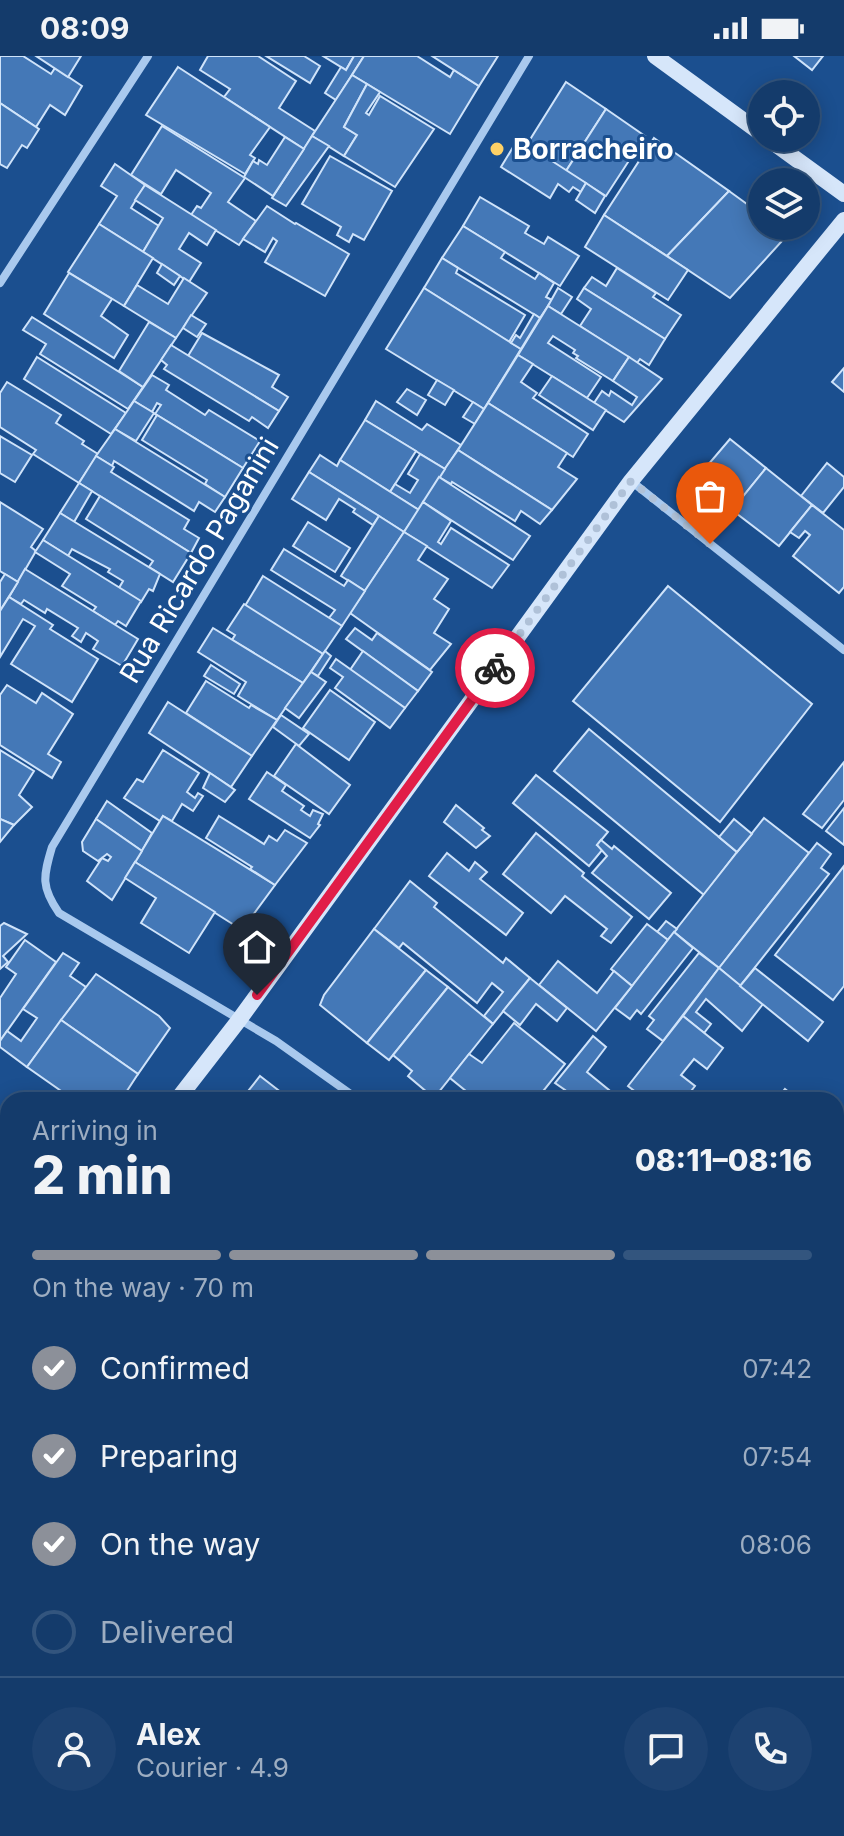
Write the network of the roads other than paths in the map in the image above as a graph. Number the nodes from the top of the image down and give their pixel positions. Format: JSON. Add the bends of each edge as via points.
{"nodes":[{"id":1,"x":148,"y":56,"type":"edge"},
{"id":2,"x":529,"y":56,"type":"edge"},
{"id":3,"x":655,"y":56,"type":"edge"},
{"id":4,"x":748,"y":124,"type":"edge"},
{"id":5,"x":786,"y":152,"type":"edge"},
{"id":6,"x":844,"y":194,"type":"edge"},
{"id":7,"x":844,"y":220,"type":"edge"},
{"id":8,"x":0,"y":283,"type":"edge"},
{"id":9,"x":631,"y":481,"type":"junction"},
{"id":10,"x":844,"y":650,"type":"edge"},
{"id":11,"x":239,"y":1020,"type":"junction"},
{"id":12,"x":183,"y":1092,"type":"edge"},
{"id":13,"x":348,"y":1092,"type":"edge"}],
"edges":[{"from":1,"to":8,"type":"street"},
{"from":2,"to":11,"type":"street","name":"Rua Ricardo Paganini","via":[[52,847],[44,874],[47,896],[59,913]]},
{"from":3,"to":4,"type":"main road"},
{"from":5,"to":6,"type":"main road"},
{"from":7,"to":9,"type":"main road"},
{"from":9,"to":10,"type":"street"},
{"from":9,"to":11,"type":"main road"},
{"from":11,"to":12,"type":"main road"},
{"from":11,"to":13,"type":"street","name":"Rua Ricardo Paganini"}]}
